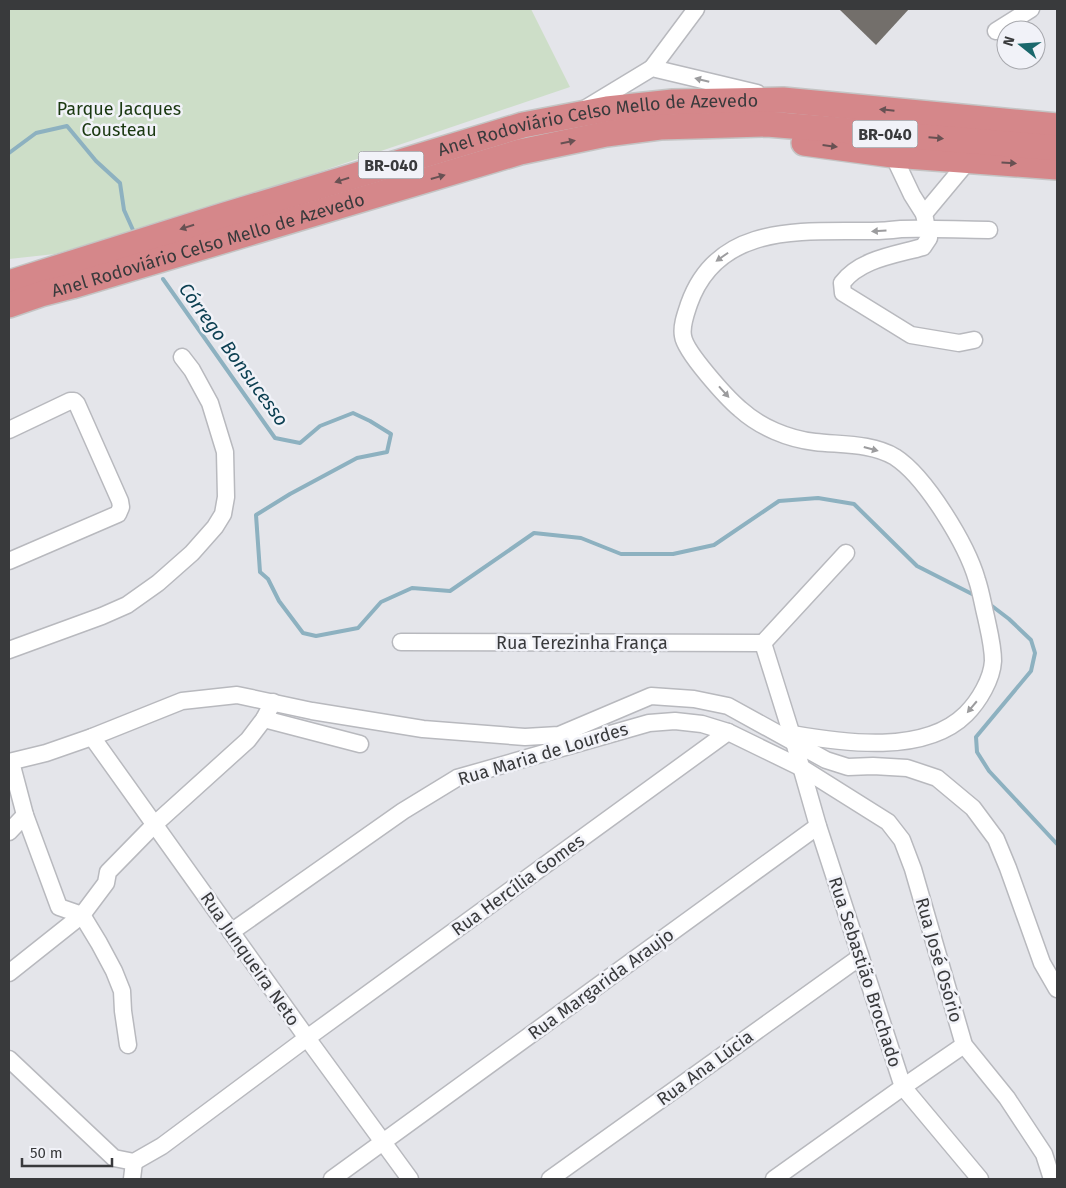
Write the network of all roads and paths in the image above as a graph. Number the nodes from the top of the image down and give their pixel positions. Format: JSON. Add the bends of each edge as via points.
{"nodes":[{"id":1,"x":696,"y":9,"type":"edge"},
{"id":2,"x":1031,"y":9,"type":"edge"},
{"id":3,"x":1014,"y":20,"type":"edge"},
{"id":4,"x":652,"y":68,"type":"junction"},
{"id":5,"x":783,"y":100,"type":"junction"},
{"id":6,"x":576,"y":114,"type":"junction"},
{"id":7,"x":713,"y":126,"type":"junction"},
{"id":8,"x":1057,"y":126,"type":"edge"},
{"id":9,"x":1057,"y":148,"type":"edge"},
{"id":10,"x":893,"y":155,"type":"junction"},
{"id":11,"x":969,"y":160,"type":"junction"},
{"id":12,"x":1057,"y":167,"type":"edge"},
{"id":13,"x":926,"y":222,"type":"junction"},
{"id":14,"x":989,"y":230,"type":"dead end"},
{"id":15,"x":114,"y":251,"type":"junction"},
{"id":16,"x":9,"y":271,"type":"edge"},
{"id":17,"x":9,"y":283,"type":"edge"},
{"id":18,"x":41,"y":294,"type":"junction"},
{"id":19,"x":9,"y":305,"type":"edge"},
{"id":20,"x":9,"y":312,"type":"edge"},
{"id":21,"x":974,"y":340,"type":"dead end"},
{"id":22,"x":182,"y":357,"type":"dead end"},
{"id":23,"x":9,"y":430,"type":"edge"},
{"id":24,"x":846,"y":553,"type":"dead end"},
{"id":25,"x":9,"y":561,"type":"edge"},
{"id":26,"x":401,"y":642,"type":"dead end"},
{"id":27,"x":763,"y":643,"type":"junction"},
{"id":28,"x":9,"y":650,"type":"edge"},
{"id":29,"x":273,"y":702,"type":"junction"},
{"id":30,"x":264,"y":719,"type":"junction"},
{"id":31,"x":728,"y":732,"type":"junction"},
{"id":32,"x":92,"y":737,"type":"junction"},
{"id":33,"x":798,"y":738,"type":"junction"},
{"id":34,"x":360,"y":744,"type":"dead end"},
{"id":35,"x":10,"y":762,"type":"edge"},
{"id":36,"x":802,"y":768,"type":"junction"},
{"id":37,"x":25,"y":815,"type":"junction"},
{"id":38,"x":155,"y":824,"type":"junction"},
{"id":39,"x":818,"y":826,"type":"junction"},
{"id":40,"x":9,"y":832,"type":"edge"},
{"id":41,"x":82,"y":915,"type":"junction"},
{"id":42,"x":231,"y":932,"type":"junction"},
{"id":43,"x":860,"y":957,"type":"junction"},
{"id":44,"x":10,"y":970,"type":"edge"},
{"id":45,"x":1057,"y":989,"type":"edge"},
{"id":46,"x":307,"y":1038,"type":"junction"},
{"id":47,"x":128,"y":1045,"type":"dead end"},
{"id":48,"x":964,"y":1045,"type":"junction"},
{"id":49,"x":9,"y":1059,"type":"edge"},
{"id":50,"x":902,"y":1087,"type":"junction"},
{"id":51,"x":383,"y":1143,"type":"junction"},
{"id":52,"x":134,"y":1162,"type":"junction"},
{"id":53,"x":132,"y":1179,"type":"edge"},
{"id":54,"x":332,"y":1179,"type":"edge"},
{"id":55,"x":410,"y":1179,"type":"edge"},
{"id":56,"x":550,"y":1179,"type":"edge"},
{"id":57,"x":774,"y":1179,"type":"edge"},
{"id":58,"x":980,"y":1179,"type":"edge"},
{"id":59,"x":1052,"y":1179,"type":"edge"}],
"edges":[{"from":1,"to":4,"type":"street"},
{"from":2,"to":3,"type":"street"},
{"from":5,"to":4,"type":"street","one_way":true},
{"from":4,"to":6,"type":"street"},
{"from":5,"to":6,"type":"highway","name":"Anel Rodoviário Celso Mello de Azevedo","number":"BR-040","via":[[673,102]]},
{"from":8,"to":5,"type":"highway","name":"Anel Rodoviário Celso Mello de Azevedo","number":"BR-040","one_way":true},
{"from":6,"to":15,"type":"highway","name":"Anel Rodoviário Celso Mello de Azevedo","number":"BR-040","one_way":true,"via":[[471,140]]},
{"from":7,"to":9,"type":"highway","name":"Anel Rodoviário Celso Mello de Azevedo","number":"BR-040","one_way":true,"via":[[766,124]]},
{"from":7,"to":10,"type":"highway","one_way":true,"via":[[763,138]]},
{"from":18,"to":7,"type":"highway","name":"Anel Rodoviário Celso Mello de Azevedo","number":"BR-040","one_way":true,"via":[[520,152],[615,133],[660,127]]},
{"from":10,"to":11,"type":"highway"},
{"from":10,"to":13,"type":"street"},
{"from":11,"to":12,"type":"highway","one_way":true},
{"from":11,"to":13,"type":"street","via":[[942,194]]},
{"from":13,"to":14,"type":"street"},
{"from":13,"to":21,"type":"street","via":[[929,238],[923,247],[859,267],[842,283],[843,293],[911,335],[959,343]]},
{"from":13,"to":33,"type":"street","one_way":true,"via":[[779,234],[747,243],[720,256],[705,272],[693,292],[685,317],[682,335],[699,364],[739,409],[762,425],[811,442],[872,449],[895,457],[918,478],[946,517],[977,578],[993,663],[976,703],[963,717],[933,734],[909,740],[862,743]]},
{"from":15,"to":16,"type":"highway"},
{"from":15,"to":17,"type":"highway","name":"Anel Rodoviário Celso Mello de Azevedo","number":"BR-040"},
{"from":18,"to":19,"type":"highway","name":"Anel Rodoviário Celso Mello de Azevedo","number":"BR-040"},
{"from":18,"to":20,"type":"highway"},
{"from":22,"to":28,"type":"street","via":[[210,403],[225,452],[226,497],[223,514],[216,527],[158,583],[127,605]]},
{"from":23,"to":25,"type":"street","via":[[74,401],[121,507],[118,514]]},
{"from":24,"to":27,"type":"street"},
{"from":26,"to":27,"type":"street","name":"Rua Terezinha França"},
{"from":27,"to":33,"type":"street","name":"Rua Sebastião Brochado"},
{"from":29,"to":30,"type":"street"},
{"from":29,"to":32,"type":"street","via":[[237,695],[182,701]]},
{"from":29,"to":33,"type":"street","via":[[423,729],[525,737],[559,734],[651,696],[694,699],[728,706]]},
{"from":30,"to":34,"type":"street"},
{"from":30,"to":38,"type":"street","via":[[248,740]]},
{"from":31,"to":36,"type":"street","name":"Rua Maria de Lourdes"},
{"from":31,"to":42,"type":"street","name":"Rua Maria de Lourdes","via":[[702,724],[649,722],[457,778],[403,810]]},
{"from":31,"to":46,"type":"street","name":"Rua Hercília Gomes"},
{"from":32,"to":35,"type":"street","via":[[46,754]]},
{"from":32,"to":38,"type":"street","name":"Rua Junqueira Neto"},
{"from":33,"to":36,"type":"street","name":"Rua Sebastião Brochado"},
{"from":33,"to":45,"type":"street","via":[[826,760],[848,768],[907,768],[937,778],[973,808],[996,839],[1042,963]]},
{"from":35,"to":37,"type":"street"},
{"from":36,"to":39,"type":"street","name":"Rua Sebastião Brochado"},
{"from":36,"to":48,"type":"street","name":"Rua José Osório","via":[[888,822],[902,840]]},
{"from":37,"to":40,"type":"street"},
{"from":37,"to":41,"type":"street","via":[[59,907]]},
{"from":38,"to":41,"type":"street","via":[[108,872],[106,883]]},
{"from":38,"to":42,"type":"street","name":"Rua Junqueira Neto"},
{"from":39,"to":43,"type":"street","name":"Rua Sebastião Brochado"},
{"from":39,"to":51,"type":"street","name":"Rua Margarida Araujo"},
{"from":41,"to":44,"type":"street"},
{"from":41,"to":47,"type":"street","via":[[122,991]]},
{"from":42,"to":46,"type":"street","name":"Rua Junqueira Neto"},
{"from":43,"to":50,"type":"street","name":"Rua Sebastião Brochado"},
{"from":43,"to":56,"type":"street","name":"Rua Ana Lúcia"},
{"from":46,"to":51,"type":"street","name":"Rua Junqueira Neto"},
{"from":46,"to":52,"type":"street","name":"Rua Hercília Gomes","via":[[162,1146]]},
{"from":48,"to":50,"type":"street"},
{"from":48,"to":59,"type":"street","name":"Rua José Osório","via":[[1007,1098],[1044,1154]]},
{"from":49,"to":52,"type":"street","via":[[114,1158]]},
{"from":50,"to":57,"type":"street"},
{"from":50,"to":58,"type":"street","name":"Rua Sebastião Brochado"},
{"from":51,"to":54,"type":"street","name":"Rua Margarida Araujo"},
{"from":51,"to":55,"type":"street","name":"Rua Junqueira Neto"},
{"from":52,"to":53,"type":"street"}]}
